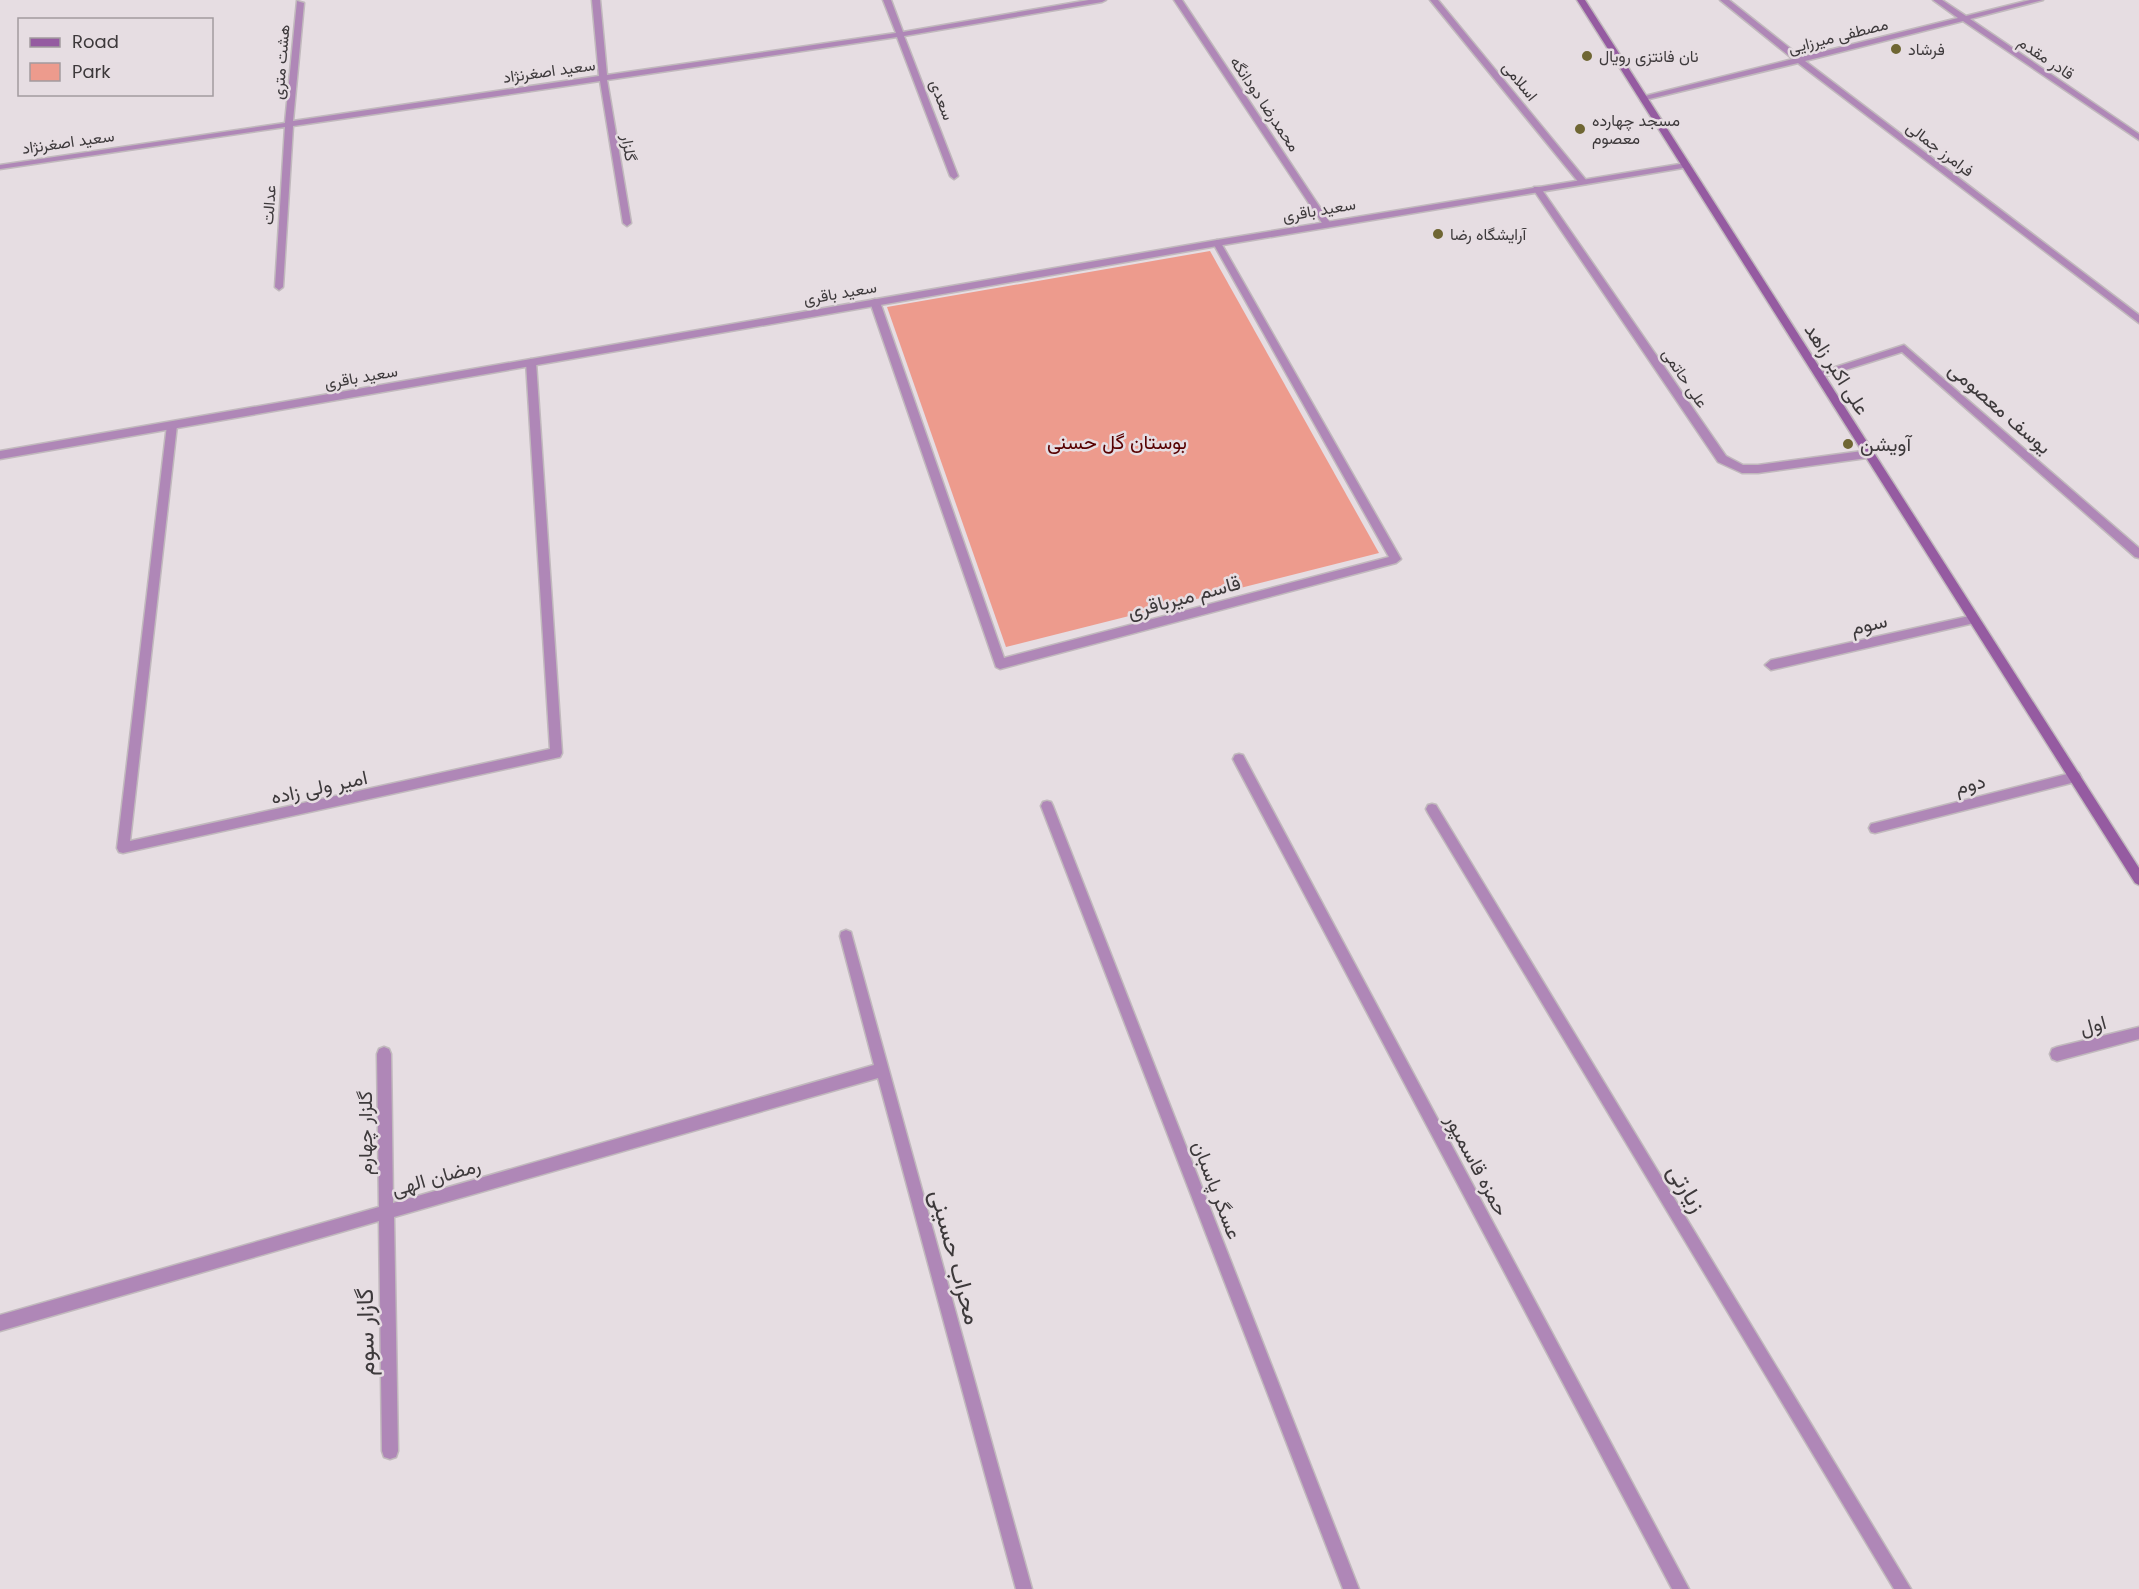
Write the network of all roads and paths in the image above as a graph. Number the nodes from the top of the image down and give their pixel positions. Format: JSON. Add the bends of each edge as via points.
{"nodes":[{"id":1,"x":596,"y":0,"type":"edge"},
{"id":2,"x":887,"y":0,"type":"edge"},
{"id":3,"x":1102,"y":0,"type":"edge"},
{"id":4,"x":1178,"y":0,"type":"edge"},
{"id":5,"x":1434,"y":0,"type":"edge"},
{"id":6,"x":1581,"y":0,"type":"edge"},
{"id":7,"x":1724,"y":0,"type":"edge"},
{"id":8,"x":1937,"y":0,"type":"edge"},
{"id":9,"x":2039,"y":0,"type":"edge"},
{"id":10,"x":300,"y":3,"type":"dead end"},
{"id":11,"x":1965,"y":19,"type":"junction"},
{"id":12,"x":902,"y":34,"type":"junction"},
{"id":13,"x":1799,"y":60,"type":"junction"},
{"id":14,"x":603,"y":78,"type":"junction"},
{"id":15,"x":1644,"y":99,"type":"junction"},
{"id":16,"x":289,"y":124,"type":"junction"},
{"id":17,"x":2139,"y":138,"type":"edge"},
{"id":18,"x":1686,"y":165,"type":"junction"},
{"id":19,"x":0,"y":167,"type":"edge"},
{"id":20,"x":954,"y":176,"type":"dead end"},
{"id":21,"x":1582,"y":182,"type":"junction"},
{"id":22,"x":1538,"y":189,"type":"junction"},
{"id":23,"x":627,"y":223,"type":"dead end"},
{"id":24,"x":1327,"y":224,"type":"junction"},
{"id":25,"x":1217,"y":243,"type":"junction"},
{"id":26,"x":279,"y":287,"type":"dead end"},
{"id":27,"x":875,"y":302,"type":"junction"},
{"id":28,"x":2139,"y":320,"type":"edge"},
{"id":29,"x":531,"y":362,"type":"junction"},
{"id":30,"x":1820,"y":375,"type":"junction"},
{"id":31,"x":172,"y":425,"type":"junction"},
{"id":32,"x":1870,"y":454,"type":"junction"},
{"id":33,"x":0,"y":455,"type":"edge"},
{"id":34,"x":2139,"y":554,"type":"edge"},
{"id":35,"x":1974,"y":618,"type":"junction"},
{"id":36,"x":1771,"y":664,"type":"dead end"},
{"id":37,"x":1239,"y":759,"type":"dead end"},
{"id":38,"x":2075,"y":777,"type":"junction"},
{"id":39,"x":1047,"y":806,"type":"dead end"},
{"id":40,"x":1432,"y":809,"type":"dead end"},
{"id":41,"x":1875,"y":828,"type":"dead end"},
{"id":42,"x":2139,"y":879,"type":"edge"},
{"id":43,"x":846,"y":936,"type":"dead end"},
{"id":44,"x":2139,"y":1033,"type":"edge"},
{"id":45,"x":384,"y":1054,"type":"dead end"},
{"id":46,"x":2057,"y":1054,"type":"dead end"},
{"id":47,"x":882,"y":1070,"type":"junction"},
{"id":48,"x":385,"y":1212,"type":"junction"},
{"id":49,"x":0,"y":1323,"type":"edge"},
{"id":50,"x":390,"y":1451,"type":"dead end"},
{"id":51,"x":1024,"y":1589,"type":"edge"},
{"id":52,"x":1351,"y":1589,"type":"edge"},
{"id":53,"x":1681,"y":1589,"type":"edge"},
{"id":54,"x":1903,"y":1589,"type":"edge"}],
"edges":[{"from":1,"to":14,"type":"street","name":"گلزار"},
{"from":2,"to":12,"type":"street","name":"سعدی"},
{"from":3,"to":12,"type":"street","name":"سعید اصغرنژاد"},
{"from":4,"to":24,"type":"street","name":"محمدرضا دودانگه"},
{"from":5,"to":21,"type":"street","name":"اسلامی"},
{"from":6,"to":15,"type":"main road","name":"علی اکبر زاهد"},
{"from":7,"to":13,"type":"street","name":"فرامرز جمالی"},
{"from":8,"to":11,"type":"street","name":"قادر مقدم"},
{"from":9,"to":11,"type":"street","name":"مصطفی میرزایی"},
{"from":10,"to":16,"type":"street","name":"هشت متری"},
{"from":11,"to":13,"type":"street","name":"مصطفی میرزایی"},
{"from":11,"to":17,"type":"street","name":"قادر مقدم"},
{"from":12,"to":14,"type":"street","name":"سعید اصغرنژاد"},
{"from":12,"to":20,"type":"street","name":"سعدی"},
{"from":13,"to":15,"type":"street","name":"مصطفی میرزایی"},
{"from":13,"to":28,"type":"street","name":"فرامرز جمالی"},
{"from":14,"to":16,"type":"street","name":"سعید اصغرنژاد"},
{"from":14,"to":23,"type":"street","name":"گلزار"},
{"from":15,"to":18,"type":"main road","name":"علی اکبر زاهد"},
{"from":16,"to":19,"type":"street","name":"سعید اصغرنژاد"},
{"from":16,"to":26,"type":"street","name":"عدالت"},
{"from":18,"to":21,"type":"street","name":"سعید باقری"},
{"from":18,"to":30,"type":"main road","name":"علی اکبر زاهد"},
{"from":21,"to":22,"type":"street","name":"سعید باقری"},
{"from":22,"to":24,"type":"street","name":"سعید باقری"},
{"from":22,"to":32,"type":"street","name":"علی حاتمی","via":[[1722,459],[1742,469],[1758,469]]},
{"from":24,"to":25,"type":"street","name":"سعید باقری"},
{"from":25,"to":27,"type":"street","name":"سعید باقری"},
{"from":25,"to":27,"type":"street","name":"قاسم میرباقری","via":[[1396,558],[1000,664]]},
{"from":27,"to":29,"type":"street","name":"سعید باقری"},
{"from":29,"to":31,"type":"street","name":"سعید باقری"},
{"from":29,"to":31,"type":"street","name":"امیر ولی زاده","via":[[556,753],[123,848]]},
{"from":30,"to":32,"type":"main road","name":"علی اکبر زاهد"},
{"from":30,"to":34,"type":"street","name":"یوسف معصومی","via":[[1904,348]]},
{"from":31,"to":33,"type":"street","name":"سعید باقری"},
{"from":32,"to":35,"type":"main road","name":"علی اکبر زاهد"},
{"from":35,"to":36,"type":"street","name":"سوم"},
{"from":35,"to":38,"type":"main road","name":"علی اکبر زاهد"},
{"from":37,"to":53,"type":"street","name":"حمزه قاسمپور"},
{"from":38,"to":41,"type":"street","name":"دوم"},
{"from":38,"to":42,"type":"main road","name":"علی اکبر زاهد"},
{"from":39,"to":52,"type":"street","name":"عسگر پاسبان"},
{"from":40,"to":54,"type":"street","name":"زیارتی"},
{"from":43,"to":47,"type":"street","name":"محراب حسینی"},
{"from":44,"to":46,"type":"street","name":"اول"},
{"from":45,"to":48,"type":"street","name":"گلزار چهارم"},
{"from":47,"to":48,"type":"street","name":"رمضان الهی"},
{"from":47,"to":51,"type":"street","name":"محراب حسینی"},
{"from":48,"to":49,"type":"street","name":"رمضان الهی"},
{"from":48,"to":50,"type":"street","name":"گازار سوم"}]}
